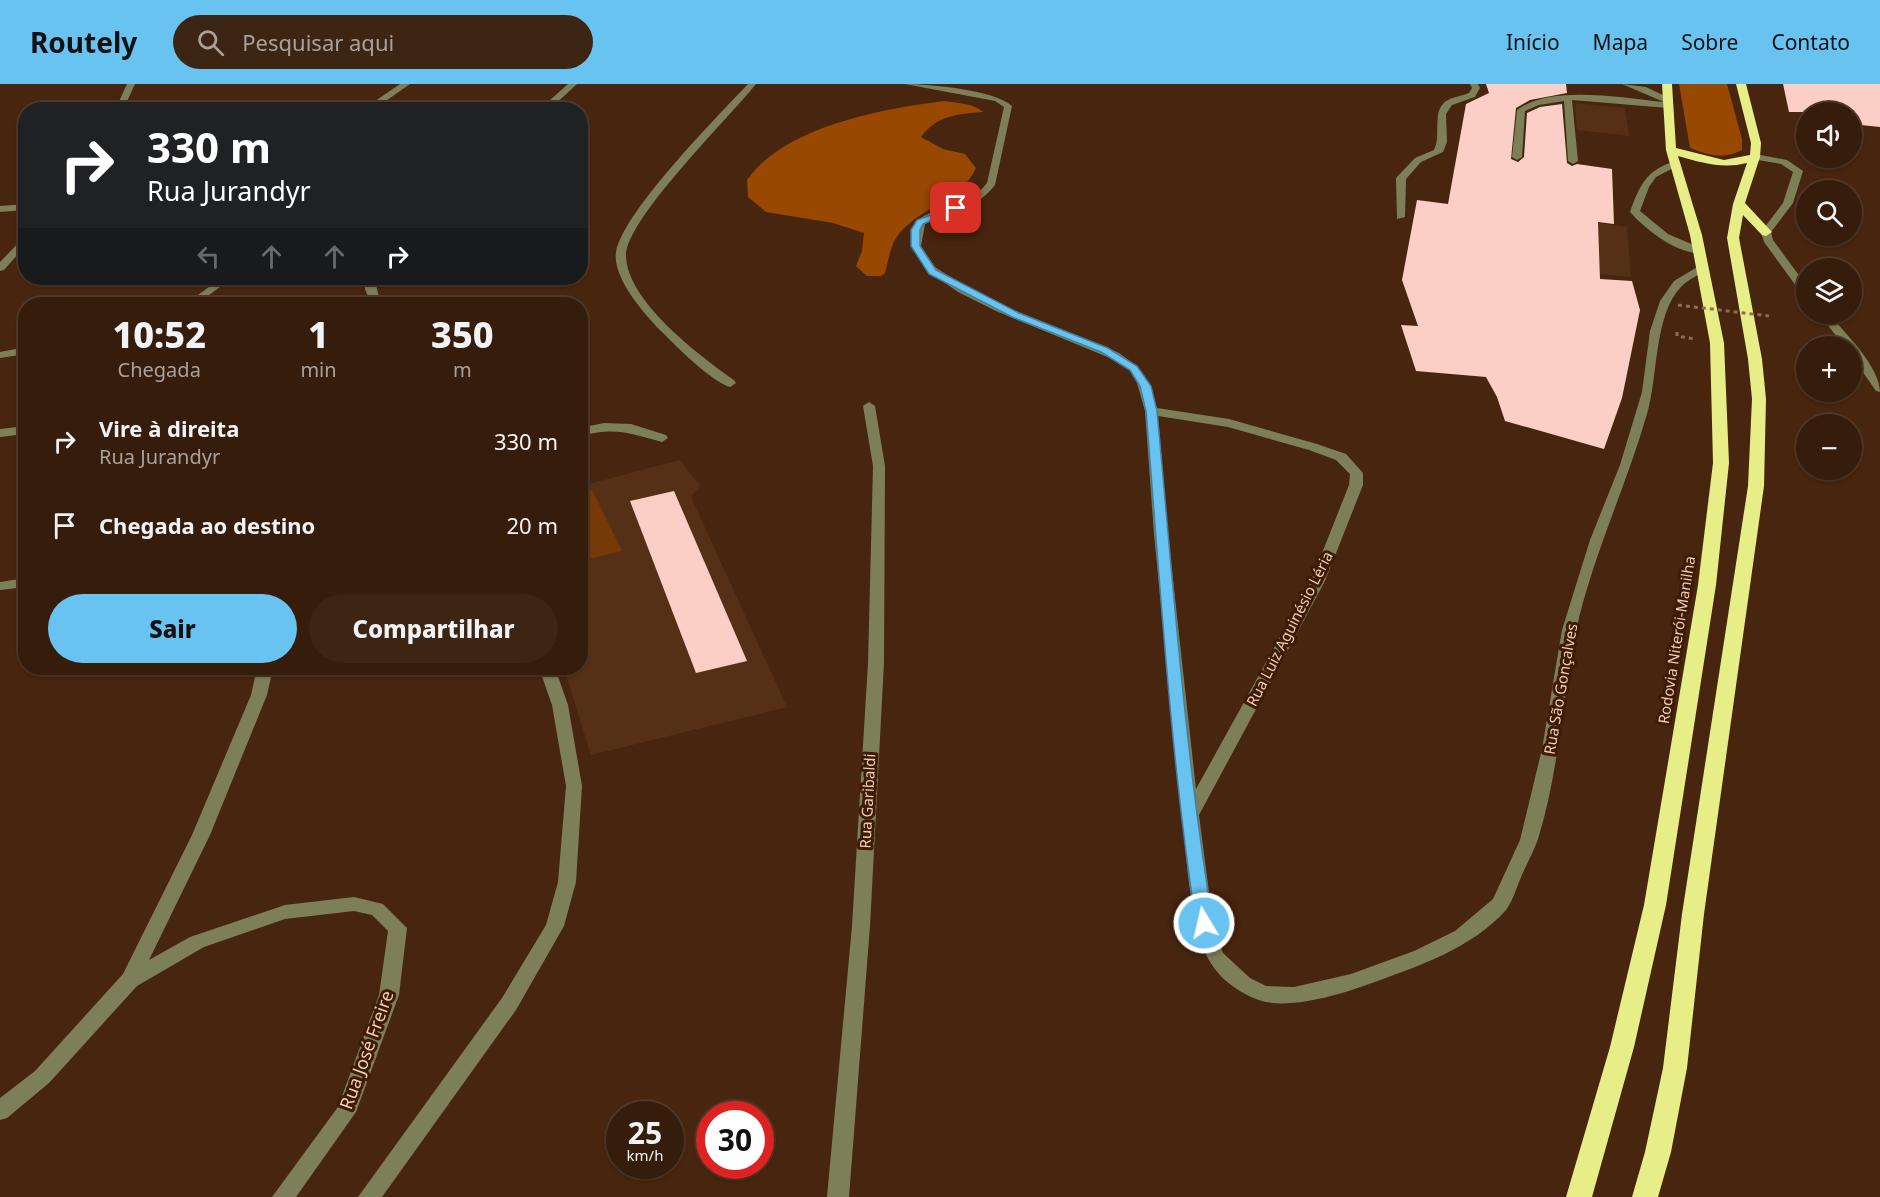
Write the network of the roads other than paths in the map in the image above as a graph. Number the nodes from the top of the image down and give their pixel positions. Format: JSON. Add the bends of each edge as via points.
{"nodes":[{"id":1,"x":131,"y":84,"type":"edge"},
{"id":2,"x":406,"y":84,"type":"edge"},
{"id":3,"x":573,"y":84,"type":"edge"},
{"id":4,"x":752,"y":84,"type":"edge"},
{"id":5,"x":909,"y":84,"type":"edge"},
{"id":6,"x":1474,"y":84,"type":"edge"},
{"id":7,"x":1626,"y":84,"type":"edge"},
{"id":8,"x":1667,"y":84,"type":"edge"},
{"id":9,"x":1741,"y":84,"type":"edge"},
{"id":10,"x":1571,"y":99,"type":"junction"},
{"id":11,"x":123,"y":102,"type":"edge"},
{"id":12,"x":378,"y":102,"type":"edge"},
{"id":13,"x":552,"y":102,"type":"edge"},
{"id":14,"x":1528,"y":105,"type":"junction"},
{"id":15,"x":1668,"y":105,"type":"junction"},
{"id":16,"x":1568,"y":110,"type":"junction"},
{"id":17,"x":1671,"y":150,"type":"junction"},
{"id":18,"x":1516,"y":157,"type":"dead end"},
{"id":19,"x":1755,"y":157,"type":"junction"},
{"id":20,"x":1573,"y":160,"type":"dead end"},
{"id":21,"x":1676,"y":164,"type":"junction"},
{"id":22,"x":1739,"y":204,"type":"junction"},
{"id":23,"x":18,"y":208,"type":"edge"},
{"id":24,"x":0,"y":209,"type":"edge"},
{"id":25,"x":1400,"y":217,"type":"dead end"},
{"id":26,"x":1766,"y":232,"type":"junction"},
{"id":27,"x":18,"y":247,"type":"edge"},
{"id":28,"x":1699,"y":251,"type":"junction"},
{"id":29,"x":0,"y":268,"type":"edge"},
{"id":30,"x":1703,"y":268,"type":"junction"},
{"id":31,"x":1796,"y":278,"type":"edge"},
{"id":32,"x":217,"y":285,"type":"edge"},
{"id":33,"x":201,"y":297,"type":"edge"},
{"id":34,"x":1832,"y":324,"type":"edge"},
{"id":35,"x":1842,"y":336,"type":"edge"},
{"id":36,"x":18,"y":352,"type":"edge"},
{"id":37,"x":0,"y":356,"type":"edge"},
{"id":38,"x":1862,"y":363,"type":"edge"},
{"id":39,"x":730,"y":383,"type":"dead end"},
{"id":40,"x":1880,"y":388,"type":"edge"},
{"id":41,"x":869,"y":406,"type":"dead end"},
{"id":42,"x":1151,"y":411,"type":"junction"},
{"id":43,"x":588,"y":430,"type":"edge"},
{"id":44,"x":18,"y":431,"type":"edge"},
{"id":45,"x":0,"y":433,"type":"edge"},
{"id":46,"x":662,"y":438,"type":"dead end"},
{"id":47,"x":18,"y":583,"type":"edge"},
{"id":48,"x":0,"y":586,"type":"edge"},
{"id":49,"x":264,"y":675,"type":"edge"},
{"id":50,"x":549,"y":675,"type":"edge"},
{"id":51,"x":1191,"y":814,"type":"junction"},
{"id":52,"x":130,"y":980,"type":"junction"},
{"id":53,"x":0,"y":1111,"type":"edge"},
{"id":54,"x":283,"y":1197,"type":"edge"},
{"id":55,"x":369,"y":1197,"type":"edge"},
{"id":56,"x":838,"y":1197,"type":"edge"},
{"id":57,"x":1579,"y":1197,"type":"edge"},
{"id":58,"x":1645,"y":1197,"type":"edge"}],
"edges":[{"from":1,"to":11,"type":"street"},
{"from":2,"to":12,"type":"street"},
{"from":3,"to":13,"type":"street"},
{"from":4,"to":39,"type":"street","via":[[643,210],[626,236],[621,253],[623,274],[639,299],[673,338]]},
{"from":5,"to":42,"type":"street","name":"Rua São Gonçalves","via":[[997,99],[1008,106],[992,183],[986,193],[920,222],[915,230],[915,246],[932,272],[1016,315],[1120,359],[1133,368],[1146,386]]},
{"from":6,"to":25,"type":"street","via":[[1472,95],[1449,104],[1442,114],[1443,142],[1438,152],[1418,160],[1401,178]]},
{"from":7,"to":15,"type":"street","via":[[1643,89]]},
{"from":8,"to":15,"type":"highway","name":"Rodovia Niterói-Manilha"},
{"from":9,"to":19,"type":"highway"},
{"from":10,"to":14,"type":"street","via":[[1547,99]]},
{"from":10,"to":15,"type":"street"},
{"from":10,"to":16,"type":"street"},
{"from":14,"to":16,"type":"street"},
{"from":14,"to":18,"type":"street","via":[[1521,110]]},
{"from":15,"to":17,"type":"highway","name":"Rodovia Niterói-Manilha"},
{"from":16,"to":20,"type":"street"},
{"from":17,"to":19,"type":"highway","via":[[1723,163],[1735,164]]},
{"from":17,"to":21,"type":"highway","name":"Rodovia Niterói-Manilha"},
{"from":19,"to":22,"type":"highway"},
{"from":19,"to":26,"type":"street","via":[[1784,162],[1798,171],[1788,203]]},
{"from":21,"to":28,"type":"highway","name":"Rodovia Niterói-Manilha"},
{"from":21,"to":28,"type":"street","via":[[1653,173],[1635,212],[1658,234]]},
{"from":22,"to":26,"type":"highway"},
{"from":22,"to":58,"type":"highway","via":[[1733,238],[1759,399],[1756,486],[1693,915],[1675,1068],[1659,1152]]},
{"from":23,"to":24,"type":"street"},
{"from":26,"to":31,"type":"street"},
{"from":27,"to":29,"type":"street"},
{"from":28,"to":30,"type":"highway","name":"Rodovia Niterói-Manilha"},
{"from":30,"to":51,"type":"street","name":"Rua São Gonçalves","via":[[1678,283],[1665,301],[1656,330],[1648,392],[1569,630],[1550,749],[1529,840],[1500,904],[1462,936],[1421,957],[1352,982],[1294,995],[1264,994],[1243,984],[1215,957],[1204,923]]},
{"from":30,"to":57,"type":"highway","name":"Rodovia Niterói-Manilha","via":[[1717,343],[1720,474],[1707,585],[1659,882],[1622,1047]]},
{"from":32,"to":33,"type":"street"},
{"from":34,"to":35,"type":"street"},
{"from":36,"to":37,"type":"street"},
{"from":38,"to":40,"type":"street"},
{"from":41,"to":56,"type":"street","name":"Rua Garibaldi","via":[[879,466],[876,663],[861,926]]},
{"from":42,"to":51,"type":"street","name":"Rua São Gonçalves"},
{"from":42,"to":51,"type":"street","name":"Rua Luiz Aguinésio Léria","via":[[1229,423],[1312,447],[1341,458],[1357,473],[1356,486],[1318,581]]},
{"from":43,"to":46,"type":"street","via":[[626,425]]},
{"from":44,"to":45,"type":"street"},
{"from":47,"to":48,"type":"street"},
{"from":49,"to":52,"type":"street","via":[[201,835]]},
{"from":50,"to":55,"type":"street","via":[[560,705],[574,786],[567,882],[555,926],[509,1004]]},
{"from":52,"to":53,"type":"street","name":"Rua José Freire","via":[[42,1077]]},
{"from":52,"to":54,"type":"street","name":"Rua José Freire","via":[[197,942],[285,912],[354,903],[377,909],[398,928],[389,995],[346,1112]]}]}
